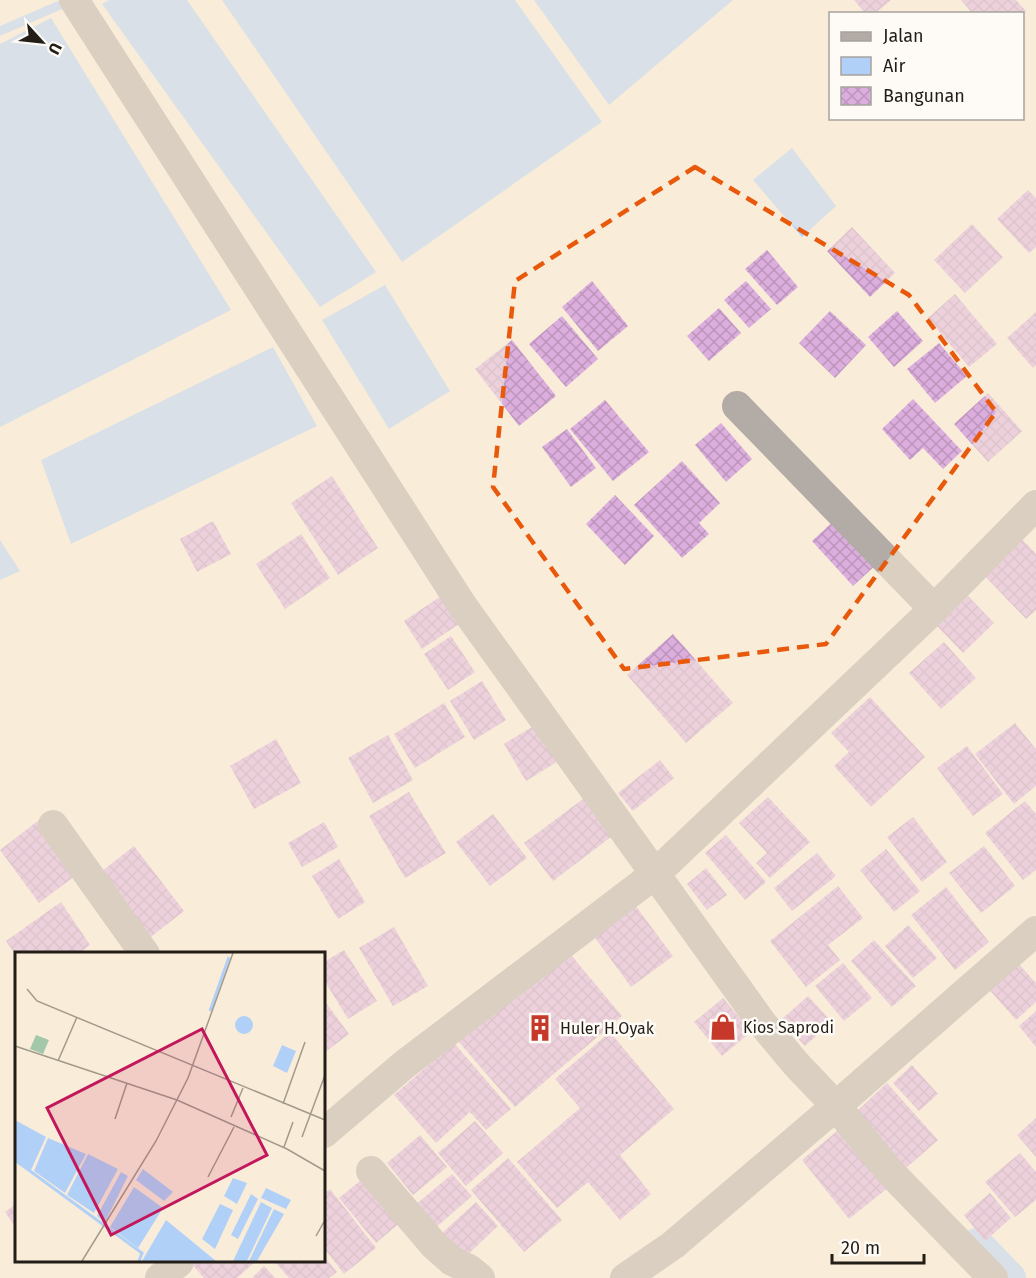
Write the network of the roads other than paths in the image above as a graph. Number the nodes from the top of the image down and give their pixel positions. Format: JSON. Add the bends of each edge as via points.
{"nodes":[{"id":1,"x":74,"y":0,"type":"edge"},
{"id":2,"x":737,"y":406,"type":"dead end"},
{"id":3,"x":1036,"y":505,"type":"edge"},
{"id":4,"x":934,"y":609,"type":"junction"},
{"id":5,"x":53,"y":825,"type":"dead end"},
{"id":6,"x":655,"y":874,"type":"junction"},
{"id":7,"x":1036,"y":931,"type":"edge"},
{"id":8,"x":144,"y":952,"type":"edge"},
{"id":9,"x":836,"y":1106,"type":"junction"},
{"id":10,"x":326,"y":1131,"type":"edge"},
{"id":11,"x":371,"y":1171,"type":"dead end"},
{"id":12,"x":178,"y":1263,"type":"edge"},
{"id":13,"x":160,"y":1278,"type":"edge"},
{"id":14,"x":480,"y":1278,"type":"edge"},
{"id":15,"x":625,"y":1278,"type":"edge"},
{"id":16,"x":993,"y":1278,"type":"edge"}],
"edges":[{"from":1,"to":6,"type":"street","via":[[462,605]]},
{"from":2,"to":4,"type":"street"},
{"from":3,"to":4,"type":"street"},
{"from":4,"to":6,"type":"street"},
{"from":5,"to":8,"type":"street"},
{"from":6,"to":9,"type":"street","via":[[762,1023]]},
{"from":6,"to":10,"type":"street","via":[[414,1057]]},
{"from":7,"to":9,"type":"street"},
{"from":9,"to":15,"type":"street","via":[[673,1245]]},
{"from":9,"to":16,"type":"street","via":[[890,1172]]},
{"from":11,"to":14,"type":"street","via":[[434,1245]]},
{"from":12,"to":13,"type":"street"}]}
